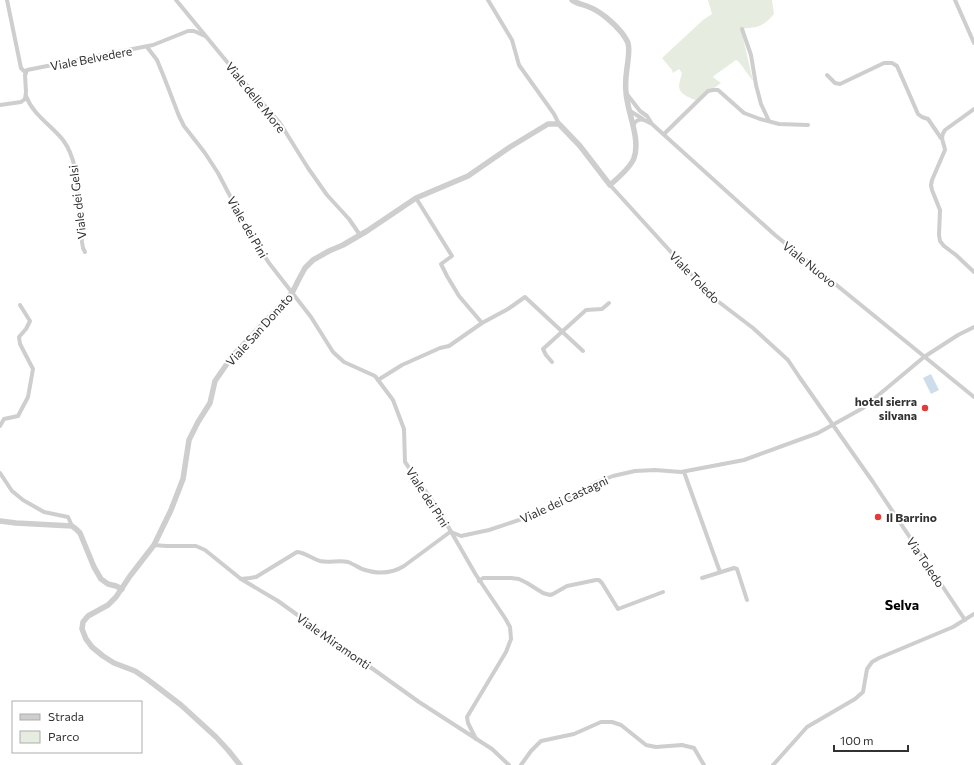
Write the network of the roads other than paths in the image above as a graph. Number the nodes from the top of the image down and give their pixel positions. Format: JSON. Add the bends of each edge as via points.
{"nodes":[{"id":1,"x":7,"y":0,"type":"edge"},
{"id":2,"x":176,"y":0,"type":"edge"},
{"id":3,"x":488,"y":0,"type":"edge"},
{"id":4,"x":572,"y":0,"type":"edge"},
{"id":5,"x":955,"y":0,"type":"edge"},
{"id":6,"x":742,"y":28,"type":"dead end"},
{"id":7,"x":207,"y":37,"type":"junction"},
{"id":8,"x":974,"y":43,"type":"edge"},
{"id":9,"x":147,"y":47,"type":"junction"},
{"id":10,"x":26,"y":73,"type":"junction"},
{"id":11,"x":827,"y":75,"type":"dead end"},
{"id":12,"x":626,"y":92,"type":"junction"},
{"id":13,"x":25,"y":95,"type":"junction"},
{"id":14,"x":0,"y":105,"type":"edge"},
{"id":15,"x":974,"y":109,"type":"edge"},
{"id":16,"x":640,"y":110,"type":"junction"},
{"id":17,"x":629,"y":111,"type":"junction"},
{"id":18,"x":644,"y":120,"type":"junction"},
{"id":19,"x":769,"y":121,"type":"junction"},
{"id":20,"x":559,"y":124,"type":"junction"},
{"id":21,"x":652,"y":124,"type":"junction"},
{"id":22,"x":808,"y":125,"type":"dead end"},
{"id":23,"x":633,"y":126,"type":"junction"},
{"id":24,"x":664,"y":134,"type":"junction"},
{"id":25,"x":942,"y":138,"type":"junction"},
{"id":26,"x":610,"y":186,"type":"junction"},
{"id":27,"x":416,"y":198,"type":"junction"},
{"id":28,"x":360,"y":235,"type":"junction"},
{"id":29,"x":85,"y":252,"type":"dead end"},
{"id":30,"x":974,"y":272,"type":"edge"},
{"id":31,"x":292,"y":293,"type":"junction"},
{"id":32,"x":609,"y":303,"type":"dead end"},
{"id":33,"x":20,"y":305,"type":"dead end"},
{"id":34,"x":482,"y":323,"type":"junction"},
{"id":35,"x":974,"y":327,"type":"edge"},
{"id":36,"x":562,"y":332,"type":"junction"},
{"id":37,"x":583,"y":351,"type":"dead end"},
{"id":38,"x":924,"y":357,"type":"junction"},
{"id":39,"x":552,"y":362,"type":"dead end"},
{"id":40,"x":378,"y":380,"type":"junction"},
{"id":41,"x":974,"y":397,"type":"edge"},
{"id":42,"x":0,"y":426,"type":"edge"},
{"id":43,"x":833,"y":426,"type":"junction"},
{"id":44,"x":684,"y":472,"type":"junction"},
{"id":45,"x":0,"y":474,"type":"edge"},
{"id":46,"x":0,"y":521,"type":"edge"},
{"id":47,"x":72,"y":526,"type":"junction"},
{"id":48,"x":450,"y":532,"type":"junction"},
{"id":49,"x":154,"y":545,"type":"junction"},
{"id":50,"x":720,"y":572,"type":"junction"},
{"id":51,"x":702,"y":578,"type":"dead end"},
{"id":52,"x":241,"y":579,"type":"junction"},
{"id":53,"x":479,"y":581,"type":"junction"},
{"id":54,"x":122,"y":588,"type":"junction"},
{"id":55,"x":663,"y":592,"type":"dead end"},
{"id":56,"x":746,"y":600,"type":"dead end"},
{"id":57,"x":974,"y":614,"type":"edge"},
{"id":58,"x":965,"y":620,"type":"junction"},
{"id":59,"x":476,"y":739,"type":"junction"},
{"id":60,"x":240,"y":765,"type":"edge"},
{"id":61,"x":509,"y":765,"type":"edge"},
{"id":62,"x":521,"y":765,"type":"edge"},
{"id":63,"x":704,"y":765,"type":"edge"},
{"id":64,"x":773,"y":765,"type":"edge"}],
"edges":[{"from":1,"to":10,"type":"street","via":[[21,68]]},
{"from":2,"to":7,"type":"street","name":"Viale delle More"},
{"from":3,"to":20,"type":"street","via":[[512,40],[519,65]]},
{"from":4,"to":12,"type":"street","via":[[576,4],[598,11],[622,33],[628,43]]},
{"from":5,"to":8,"type":"street"},
{"from":6,"to":19,"type":"street","via":[[751,55],[761,104]]},
{"from":7,"to":9,"type":"street","name":"Viale Belvedere","via":[[188,31]]},
{"from":7,"to":28,"type":"street","name":"Viale delle More","via":[[280,123],[327,195]]},
{"from":9,"to":10,"type":"street","name":"Viale Belvedere","via":[[26,70]]},
{"from":9,"to":31,"type":"street","name":"Viale dei Pini","via":[[164,77],[184,126],[218,173],[249,232]]},
{"from":10,"to":13,"type":"street"},
{"from":11,"to":25,"type":"street","via":[[835,83],[840,84],[884,63],[892,63],[896,66],[918,114],[928,119]]},
{"from":12,"to":16,"type":"street","name":"Viale Nuovo"},
{"from":12,"to":17,"type":"street"},
{"from":13,"to":14,"type":"street","via":[[21,102]]},
{"from":13,"to":29,"type":"street","name":"Viale dei Gelsi","via":[[33,110],[63,141],[75,167]]},
{"from":15,"to":25,"type":"street","via":[[945,130]]},
{"from":16,"to":17,"type":"street"},
{"from":16,"to":21,"type":"street","name":"Viale Nuovo"},
{"from":17,"to":18,"type":"street","name":"Viale Nuovo"},
{"from":17,"to":23,"type":"street"},
{"from":18,"to":21,"type":"street","name":"Viale Nuovo"},
{"from":18,"to":23,"type":"street","via":[[635,122]]},
{"from":19,"to":22,"type":"street"},
{"from":19,"to":24,"type":"street","via":[[744,113],[718,90],[713,90],[708,91]]},
{"from":20,"to":26,"type":"street","name":"Viale Toledo","via":[[580,146]]},
{"from":20,"to":27,"type":"street","name":"Viale San Donato","via":[[548,124],[468,176]]},
{"from":21,"to":24,"type":"street","name":"Viale Nuovo"},
{"from":23,"to":26,"type":"street","via":[[636,138],[634,159]]},
{"from":24,"to":38,"type":"street","name":"Viale Nuovo","via":[[775,235]]},
{"from":25,"to":30,"type":"street","via":[[945,150],[931,185],[940,210],[940,240]]},
{"from":26,"to":43,"type":"street","name":"Viale Toledo","via":[[711,296],[753,328],[788,360]]},
{"from":27,"to":28,"type":"street","name":"Viale San Donato"},
{"from":27,"to":34,"type":"street","via":[[452,256],[441,264],[447,276],[459,296]]},
{"from":28,"to":31,"type":"street","name":"Viale San Donato","via":[[313,260],[305,268]]},
{"from":31,"to":40,"type":"street","name":"Viale dei Pini","via":[[333,352],[344,362],[375,376]]},
{"from":31,"to":49,"type":"street","name":"Viale San Donato","via":[[231,358],[215,381],[210,403],[189,440],[183,479]]},
{"from":32,"to":36,"type":"street","via":[[602,310],[586,310]]},
{"from":33,"to":42,"type":"street","via":[[30,322],[19,337],[20,344],[33,369],[28,397],[20,413],[18,416],[4,419]]},
{"from":34,"to":36,"type":"street","via":[[524,297]]},
{"from":34,"to":40,"type":"street","via":[[449,346],[402,365]]},
{"from":35,"to":38,"type":"street","name":"Viale dei Castagni"},
{"from":36,"to":37,"type":"street"},
{"from":36,"to":39,"type":"street","via":[[543,349]]},
{"from":38,"to":41,"type":"street","name":"Viale Nuovo"},
{"from":38,"to":43,"type":"street","name":"Viale dei Castagni","via":[[863,408]]},
{"from":40,"to":48,"type":"street","name":"Viale dei Pini","via":[[393,400],[404,429],[405,462],[438,509]]},
{"from":43,"to":44,"type":"street","name":"Viale dei Castagni","via":[[744,460]]},
{"from":43,"to":58,"type":"street","name":"Via Toledo"},
{"from":44,"to":48,"type":"street","name":"Viale dei Castagni","via":[[636,471],[613,476],[526,518],[461,536]]},
{"from":44,"to":50,"type":"street"},
{"from":45,"to":47,"type":"street","via":[[12,491],[23,500],[44,512],[68,517]]},
{"from":46,"to":47,"type":"street"},
{"from":47,"to":54,"type":"street","via":[[80,533],[101,580]]},
{"from":48,"to":52,"type":"street","via":[[404,566],[387,573],[363,569],[348,562],[320,561],[297,552],[256,577]]},
{"from":48,"to":53,"type":"street","name":"Viale dei Pini"},
{"from":49,"to":52,"type":"street","name":"Viale Miramonti","via":[[196,546],[205,550]]},
{"from":49,"to":54,"type":"street","name":"Viale San Donato"},
{"from":50,"to":51,"type":"street"},
{"from":50,"to":56,"type":"street","via":[[737,569]]},
{"from":52,"to":59,"type":"street","name":"Viale Miramonti","via":[[278,601],[419,702]]},
{"from":53,"to":55,"type":"street","via":[[483,578],[511,578],[550,595],[567,586],[599,580],[618,609]]},
{"from":53,"to":59,"type":"street","name":"Viale dei Pini","via":[[510,627],[511,639],[506,652],[467,717]]},
{"from":54,"to":60,"type":"street","name":"Viale San Donato","via":[[108,605],[88,616],[83,622],[82,629],[86,639],[103,656],[136,672],[181,705],[216,737]]},
{"from":57,"to":58,"type":"street"},
{"from":58,"to":64,"type":"street","via":[[872,662],[867,669],[863,692],[806,727]]},
{"from":59,"to":61,"type":"street","name":"Viale Miramonti","via":[[492,749]]},
{"from":62,"to":63,"type":"street","via":[[541,741],[574,734],[601,722],[612,722],[621,725],[646,745],[682,745],[694,748]]}]}
